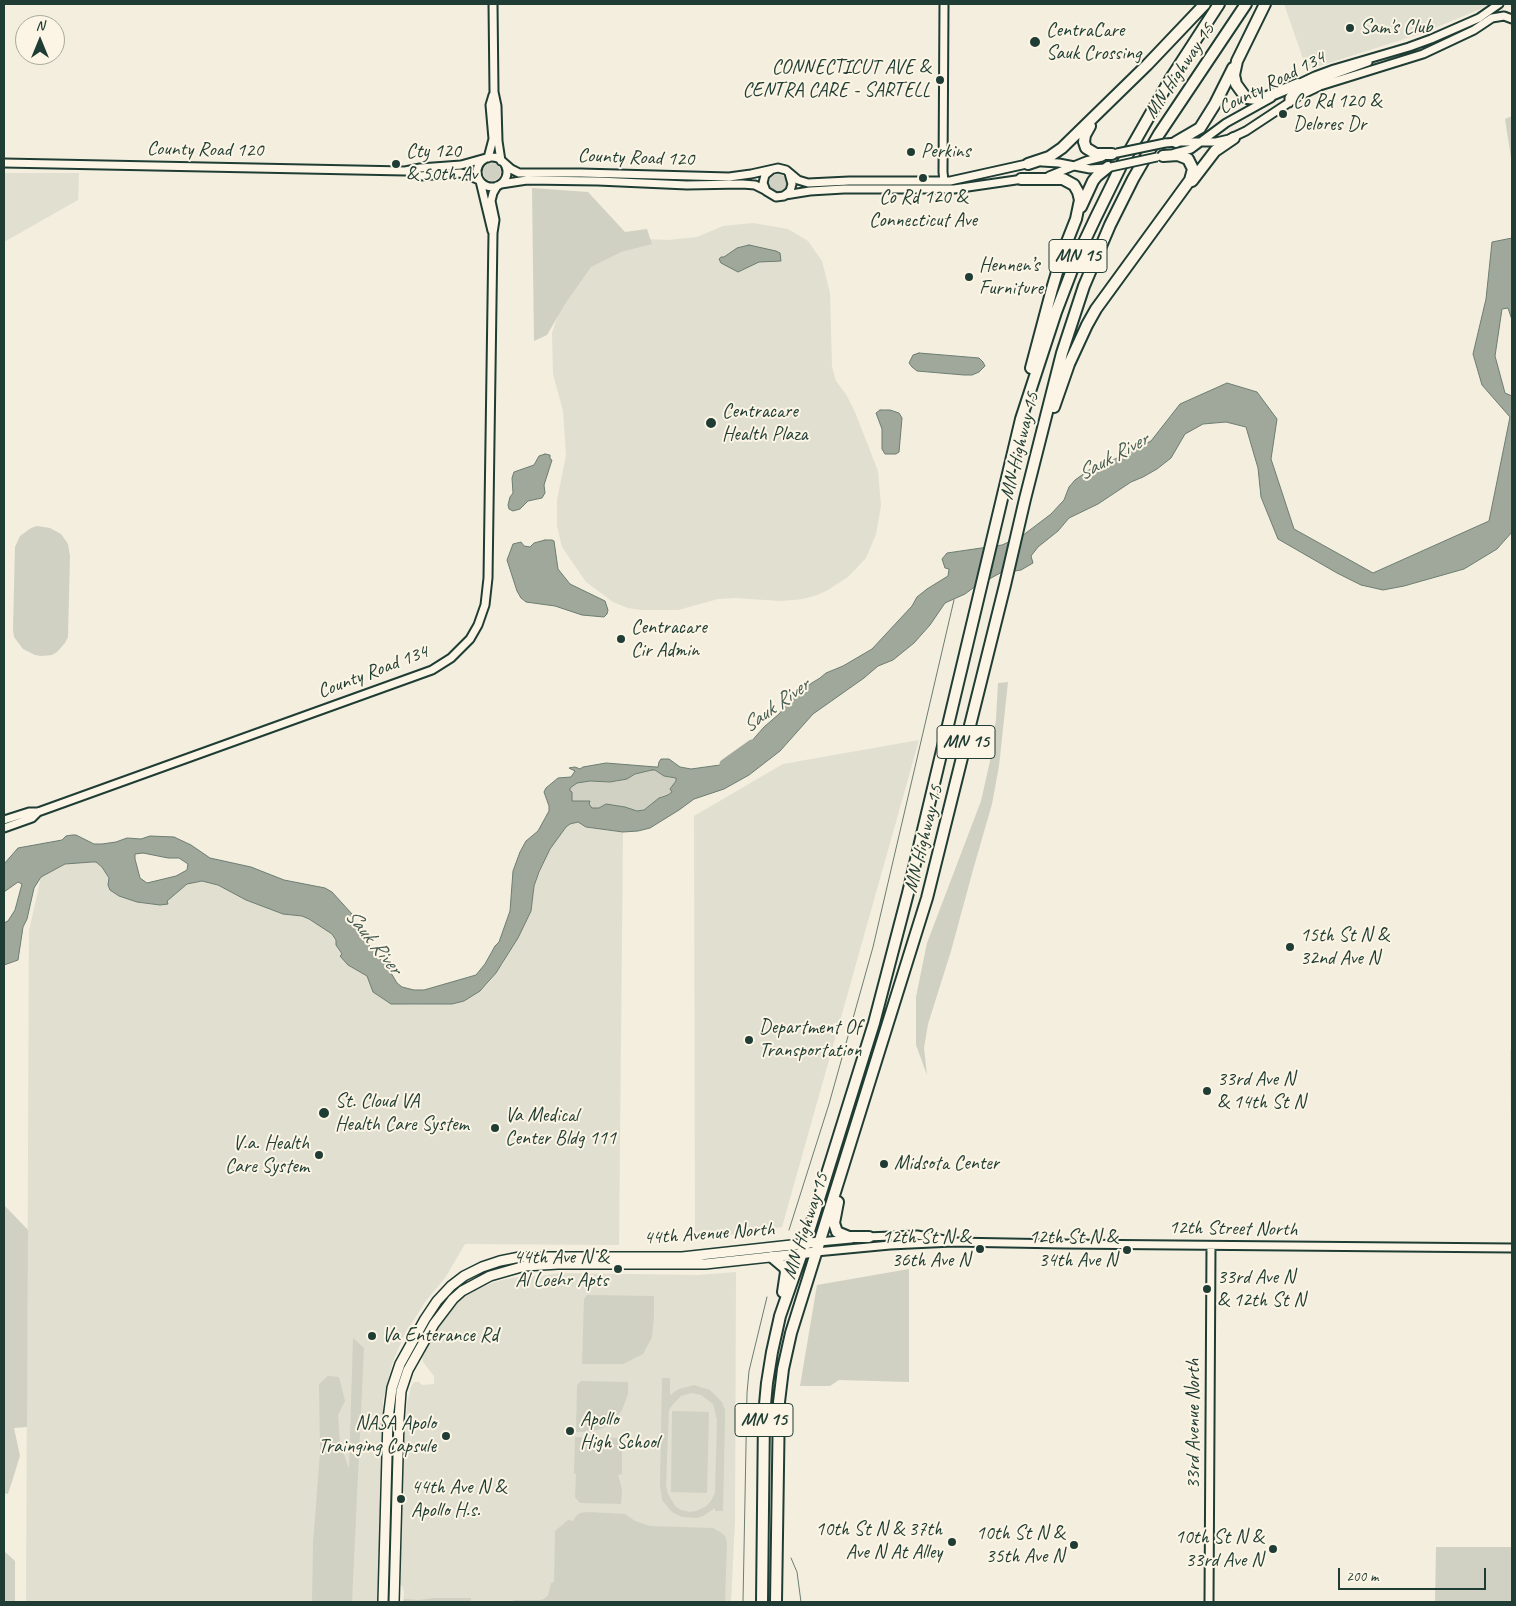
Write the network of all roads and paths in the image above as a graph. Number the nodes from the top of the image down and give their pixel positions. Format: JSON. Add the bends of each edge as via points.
{"nodes":[{"id":1,"x":493,"y":4,"type":"edge"},
{"id":2,"x":944,"y":4,"type":"edge"},
{"id":3,"x":1205,"y":4,"type":"edge"},
{"id":4,"x":1218,"y":4,"type":"edge"},
{"id":5,"x":1246,"y":4,"type":"edge"},
{"id":6,"x":1265,"y":4,"type":"edge"},
{"id":7,"x":1501,"y":4,"type":"edge"},
{"id":8,"x":1512,"y":19,"type":"edge"},
{"id":9,"x":1248,"y":39,"type":"junction"},
{"id":10,"x":1393,"y":51,"type":"junction"},
{"id":11,"x":1298,"y":84,"type":"junction"},
{"id":12,"x":494,"y":92,"type":"junction"},
{"id":13,"x":1289,"y":102,"type":"junction"},
{"id":14,"x":1101,"y":111,"type":"junction"},
{"id":15,"x":1234,"y":138,"type":"junction"},
{"id":16,"x":1176,"y":142,"type":"junction"},
{"id":17,"x":1200,"y":142,"type":"junction"},
{"id":18,"x":1115,"y":153,"type":"junction"},
{"id":19,"x":1160,"y":157,"type":"junction"},
{"id":20,"x":487,"y":158,"type":"junction"},
{"id":21,"x":502,"y":161,"type":"junction"},
{"id":22,"x":4,"y":163,"type":"edge"},
{"id":23,"x":1028,"y":164,"type":"junction"},
{"id":24,"x":1074,"y":166,"type":"junction"},
{"id":25,"x":1109,"y":167,"type":"junction"},
{"id":26,"x":771,"y":170,"type":"junction"},
{"id":27,"x":405,"y":171,"type":"junction"},
{"id":28,"x":789,"y":173,"type":"junction"},
{"id":29,"x":1021,"y":179,"type":"junction"},
{"id":30,"x":480,"y":180,"type":"junction"},
{"id":31,"x":944,"y":181,"type":"junction"},
{"id":32,"x":499,"y":185,"type":"junction"},
{"id":33,"x":1188,"y":185,"type":"junction"},
{"id":34,"x":765,"y":190,"type":"junction"},
{"id":35,"x":785,"y":195,"type":"junction"},
{"id":36,"x":1076,"y":220,"type":"junction"},
{"id":37,"x":493,"y":233,"type":"junction"},
{"id":38,"x":1020,"y":423,"type":"junction"},
{"id":39,"x":1025,"y":499,"type":"junction"},
{"id":40,"x":38,"y":812,"type":"junction"},
{"id":41,"x":4,"y":820,"type":"edge"},
{"id":42,"x":4,"y":828,"type":"edge"},
{"id":43,"x":856,"y":1125,"type":"junction"},
{"id":44,"x":869,"y":1237,"type":"junction"},
{"id":45,"x":953,"y":1242,"type":"junction"},
{"id":46,"x":804,"y":1244,"type":"junction"},
{"id":47,"x":1211,"y":1246,"type":"junction"},
{"id":48,"x":817,"y":1247,"type":"junction"},
{"id":49,"x":1512,"y":1248,"type":"edge"},
{"id":50,"x":801,"y":1254,"type":"junction"},
{"id":51,"x":772,"y":1257,"type":"junction"},
{"id":52,"x":631,"y":1261,"type":"junction"},
{"id":53,"x":780,"y":1316,"type":"junction"},
{"id":54,"x":383,"y":1602,"type":"edge"},
{"id":55,"x":394,"y":1602,"type":"edge"},
{"id":56,"x":762,"y":1602,"type":"edge"},
{"id":57,"x":776,"y":1602,"type":"edge"},
{"id":58,"x":1209,"y":1602,"type":"edge"}],
"edges":[{"from":1,"to":12,"type":"street"},
{"from":2,"to":31,"type":"street"},
{"from":3,"to":14,"type":"highway"},
{"from":4,"to":38,"type":"highway","name":"MN Highway 15","number":"MN 15","via":[[1171,78],[1095,219],[1056,312]]},
{"from":5,"to":39,"type":"highway","name":"MN Highway 15","number":"MN 15","via":[[1159,134],[1110,225],[1084,286],[1062,353]]},
{"from":6,"to":9,"type":"highway"},
{"from":7,"to":8,"type":"street"},
{"from":7,"to":10,"type":"street","name":"County Road 134","via":[[1479,18],[1431,39]]},
{"from":8,"to":13,"type":"street","name":"County Road 134","via":[[1504,16],[1492,18],[1441,46],[1334,80]]},
{"from":9,"to":11,"type":"highway","via":[[1235,68],[1240,92],[1248,98],[1258,99]]},
{"from":9,"to":16,"type":"highway","via":[[1204,123]]},
{"from":10,"to":11,"type":"street","name":"County Road 134","via":[[1334,68]]},
{"from":10,"to":13,"type":"street","via":[[1310,84],[1292,93]]},
{"from":11,"to":17,"type":"street","name":"County Road 134","via":[[1226,123]]},
{"from":12,"to":20,"type":"street","via":[[490,105],[493,139]]},
{"from":12,"to":21,"type":"street"},
{"from":13,"to":15,"type":"street","name":"County Road 134"},
{"from":14,"to":18,"type":"highway","via":[[1086,130],[1085,145],[1096,154]]},
{"from":14,"to":23,"type":"highway","via":[[1055,154]]},
{"from":15,"to":17,"type":"street","name":"County Road 134"},
{"from":15,"to":33,"type":"highway","via":[[1215,151]]},
{"from":16,"to":17,"type":"street","name":"County Road 134"},
{"from":16,"to":18,"type":"street","name":"County Road 134","bridge":true},
{"from":17,"to":19,"type":"street","name":"County Road 134","via":[[1191,149]]},
{"from":18,"to":24,"type":"street"},
{"from":19,"to":25,"type":"street","bridge":true},
{"from":19,"to":33,"type":"highway","via":[[1181,156],[1190,162],[1193,169]]},
{"from":20,"to":21,"type":"street"},
{"from":20,"to":27,"type":"street","name":"County Road 120","via":[[462,165]]},
{"from":20,"to":30,"type":"street","via":[[478,168]]},
{"from":21,"to":26,"type":"street","name":"County Road 120","via":[[525,173],[729,177]]},
{"from":21,"to":32,"type":"street","via":[[507,173]]},
{"from":22,"to":27,"type":"street","name":"County Road 120"},
{"from":23,"to":24,"type":"street","via":[[1051,162]]},
{"from":23,"to":31,"type":"street"},
{"from":24,"to":25,"type":"street"},
{"from":24,"to":29,"type":"street","via":[[1049,176]]},
{"from":25,"to":36,"type":"highway","via":[[1093,181]]},
{"from":26,"to":28,"type":"street","via":[[778,168]]},
{"from":26,"to":34,"type":"street","via":[[764,179]]},
{"from":27,"to":30,"type":"street","name":"County Road 120","via":[[420,176],[460,173]]},
{"from":28,"to":31,"type":"street","via":[[808,183]]},
{"from":28,"to":35,"type":"street","via":[[792,184]]},
{"from":29,"to":35,"type":"street","via":[[954,189],[836,189]]},
{"from":29,"to":36,"type":"highway","via":[[1052,178],[1070,182],[1079,196]]},
{"from":30,"to":32,"type":"street","via":[[488,186]]},
{"from":30,"to":37,"type":"street","name":"County Road 134"},
{"from":32,"to":34,"type":"street","name":"County Road 120","via":[[528,180],[598,181],[742,184]]},
{"from":32,"to":37,"type":"street","name":"County Road 134","via":[[492,196]]},
{"from":33,"to":39,"type":"highway","via":[[1104,297],[1087,325],[1069,364]]},
{"from":34,"to":35,"type":"street","via":[[772,196]]},
{"from":36,"to":38,"type":"highway","via":[[1063,252],[1035,350]]},
{"from":37,"to":40,"type":"street","name":"County Road 134","via":[[488,578],[485,605],[470,639],[451,658],[432,670]]},
{"from":38,"to":46,"type":"highway","name":"MN Highway 15","number":"MN 15","via":[[908,893],[876,1014]]},
{"from":39,"to":43,"type":"highway","name":"MN Highway 15","number":"MN 15","via":[[928,898]]},
{"from":40,"to":41,"type":"street","name":"County Road 134"},
{"from":40,"to":42,"type":"street","name":"County Road 134","via":[[32,818]]},
{"from":43,"to":44,"type":"highway","via":[[834,1223],[837,1232],[844,1236]]},
{"from":43,"to":48,"type":"highway","name":"MN Highway 15","number":"MN 15"},
{"from":44,"to":45,"type":"street","name":"12th Street North","via":[[916,1236]]},
{"from":44,"to":48,"type":"street","name":"12th Street North"},
{"from":45,"to":47,"type":"street","name":"12th Street North"},
{"from":45,"to":48,"type":"street","name":"12th Street North"},
{"from":46,"to":48,"type":"main road","name":"44th Avenue North"},
{"from":46,"to":50,"type":"highway","name":"MN Highway 15","number":"MN 15"},
{"from":46,"to":52,"type":"main road","name":"44th Avenue North"},
{"from":47,"to":49,"type":"street","name":"12th Street North"},
{"from":47,"to":58,"type":"street","name":"33rd Avenue North"},
{"from":48,"to":50,"type":"main road","name":"12th Street North"},
{"from":48,"to":57,"type":"highway","name":"MN Highway 15","number":"MN 15","via":[[791,1333],[780,1386]]},
{"from":50,"to":51,"type":"main road","name":"44th Avenue North"},
{"from":50,"to":53,"type":"highway","name":"MN Highway 15","number":"MN 15"},
{"from":51,"to":52,"type":"main road","name":"44th Avenue North","via":[[705,1264]]},
{"from":51,"to":53,"type":"highway","via":[[786,1272]]},
{"from":52,"to":54,"type":"main road","via":[[510,1258],[464,1276],[442,1295],[428,1314],[400,1364],[392,1388]]},
{"from":52,"to":55,"type":"main road","via":[[525,1266],[499,1273],[478,1281],[458,1295],[439,1316],[408,1370],[401,1391]]},
{"from":53,"to":56,"type":"highway","name":"MN Highway 15","number":"MN 15","via":[[764,1406]]}]}
